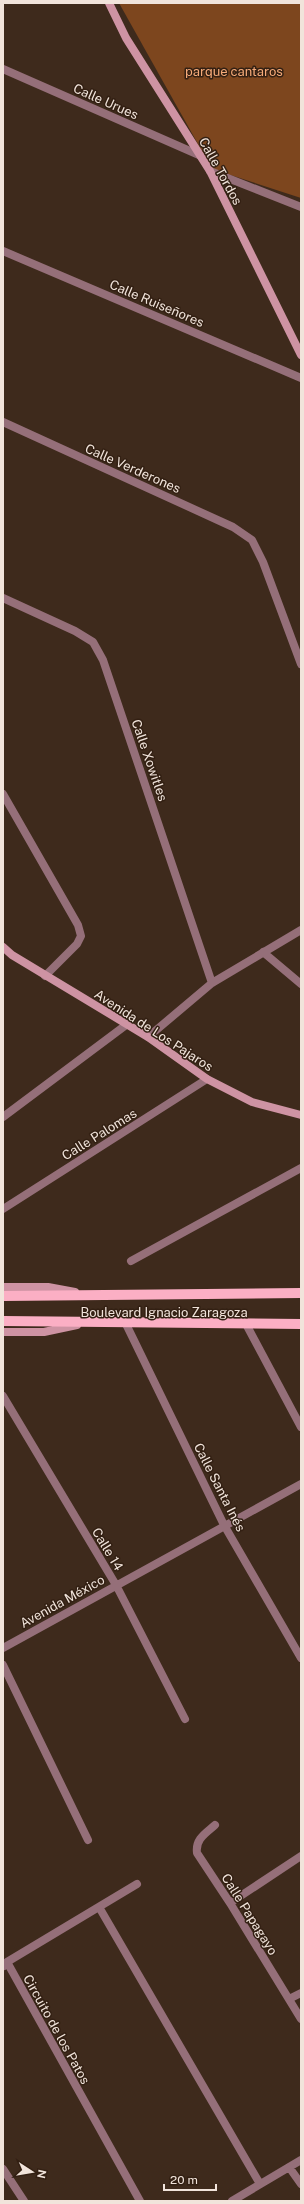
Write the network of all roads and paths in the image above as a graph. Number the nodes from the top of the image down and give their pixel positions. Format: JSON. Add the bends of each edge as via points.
{"nodes":[{"id":1,"x":109,"y":3,"type":"edge"},
{"id":2,"x":3,"y":70,"type":"edge"},
{"id":3,"x":199,"y":155,"type":"junction"},
{"id":4,"x":210,"y":171,"type":"junction"},
{"id":5,"x":301,"y":207,"type":"edge"},
{"id":6,"x":3,"y":251,"type":"edge"},
{"id":7,"x":301,"y":355,"type":"edge"},
{"id":8,"x":301,"y":378,"type":"edge"},
{"id":9,"x":3,"y":422,"type":"edge"},
{"id":10,"x":3,"y":598,"type":"edge"},
{"id":11,"x":301,"y":664,"type":"edge"},
{"id":12,"x":3,"y":794,"type":"edge"},
{"id":13,"x":301,"y":930,"type":"edge"},
{"id":14,"x":3,"y":947,"type":"edge"},
{"id":15,"x":263,"y":952,"type":"junction"},
{"id":16,"x":45,"y":976,"type":"junction"},
{"id":17,"x":212,"y":983,"type":"junction"},
{"id":18,"x":301,"y":984,"type":"edge"},
{"id":19,"x":126,"y":1025,"type":"junction"},
{"id":20,"x":148,"y":1038,"type":"junction"},
{"id":21,"x":207,"y":1079,"type":"junction"},
{"id":22,"x":301,"y":1115,"type":"edge"},
{"id":23,"x":3,"y":1117,"type":"edge"},
{"id":24,"x":301,"y":1168,"type":"edge"},
{"id":25,"x":3,"y":1209,"type":"edge"},
{"id":26,"x":131,"y":1262,"type":"dead end"},
{"id":27,"x":3,"y":1287,"type":"edge"},
{"id":28,"x":301,"y":1293,"type":"edge"},
{"id":29,"x":93,"y":1295,"type":"junction"},
{"id":30,"x":3,"y":1296,"type":"edge"},
{"id":31,"x":3,"y":1321,"type":"edge"},
{"id":32,"x":86,"y":1322,"type":"junction"},
{"id":33,"x":125,"y":1322,"type":"junction"},
{"id":34,"x":246,"y":1324,"type":"junction"},
{"id":35,"x":301,"y":1324,"type":"edge"},
{"id":36,"x":3,"y":1332,"type":"edge"},
{"id":37,"x":3,"y":1396,"type":"edge"},
{"id":38,"x":301,"y":1427,"type":"edge"},
{"id":39,"x":301,"y":1484,"type":"edge"},
{"id":40,"x":224,"y":1525,"type":"junction"},
{"id":41,"x":116,"y":1585,"type":"junction"},
{"id":42,"x":3,"y":1648,"type":"edge"},
{"id":43,"x":301,"y":1658,"type":"edge"},
{"id":44,"x":3,"y":1665,"type":"edge"},
{"id":45,"x":185,"y":1719,"type":"dead end"},
{"id":46,"x":215,"y":1825,"type":"dead end"},
{"id":47,"x":88,"y":1840,"type":"dead end"},
{"id":48,"x":301,"y":1856,"type":"edge"},
{"id":49,"x":137,"y":1884,"type":"dead end"},
{"id":50,"x":230,"y":1903,"type":"junction"},
{"id":51,"x":99,"y":1907,"type":"junction"},
{"id":52,"x":5,"y":1964,"type":"edge"},
{"id":53,"x":301,"y":1993,"type":"edge"},
{"id":54,"x":289,"y":1999,"type":"junction"},
{"id":55,"x":301,"y":2019,"type":"edge"},
{"id":56,"x":301,"y":2160,"type":"edge"},
{"id":57,"x":289,"y":2167,"type":"junction"},
{"id":58,"x":3,"y":2169,"type":"edge"},
{"id":59,"x":260,"y":2184,"type":"junction"},
{"id":60,"x":301,"y":2184,"type":"edge"},
{"id":61,"x":24,"y":2201,"type":"edge"},
{"id":62,"x":140,"y":2201,"type":"edge"},
{"id":63,"x":232,"y":2201,"type":"edge"}],
"edges":[{"from":1,"to":3,"type":"street","name":"Calle Tordos","via":[[126,38]]},
{"from":2,"to":3,"type":"street","name":"Calle Urues"},
{"from":3,"to":4,"type":"street","name":"Calle Tordos"},
{"from":4,"to":5,"type":"street"},
{"from":4,"to":7,"type":"street","name":"Calle Tordos"},
{"from":6,"to":8,"type":"street","name":"Calle Ruiseñores"},
{"from":9,"to":11,"type":"street","name":"Calle Verderones","via":[[233,527],[252,540],[263,562]]},
{"from":10,"to":17,"type":"street","name":"Calle Xowitles","via":[[93,642],[103,660]]},
{"from":12,"to":16,"type":"street","via":[[78,926],[81,936],[77,944]]},
{"from":13,"to":15,"type":"street"},
{"from":14,"to":16,"type":"street","name":"Avenida de Los Pajaros"},
{"from":15,"to":17,"type":"street"},
{"from":15,"to":18,"type":"street"},
{"from":16,"to":19,"type":"street","name":"Avenida de Los Pajaros"},
{"from":17,"to":20,"type":"street"},
{"from":19,"to":20,"type":"street","name":"Avenida de Los Pajaros"},
{"from":19,"to":23,"type":"street"},
{"from":20,"to":21,"type":"street","name":"Avenida de Los Pajaros"},
{"from":21,"to":22,"type":"street","name":"Avenida de Los Pajaros","via":[[252,1102]]},
{"from":21,"to":25,"type":"street","name":"Calle Palomas"},
{"from":24,"to":26,"type":"street"},
{"from":27,"to":29,"type":"street","name":"Boulevard Ignacio Zaragoza","via":[[48,1287]]},
{"from":28,"to":29,"type":"main road","name":"Boulevard Ignacio Zaragoza"},
{"from":29,"to":30,"type":"main road"},
{"from":31,"to":32,"type":"main road"},
{"from":32,"to":33,"type":"main road","name":"Boulevard Ignacio Zaragoza"},
{"from":32,"to":36,"type":"street","name":"Boulevard Ignacio Zaragoza","via":[[44,1332]]},
{"from":33,"to":34,"type":"main road","name":"Boulevard Ignacio Zaragoza"},
{"from":33,"to":40,"type":"street","name":"Calle Santa Inés"},
{"from":34,"to":35,"type":"main road","name":"Boulevard Ignacio Zaragoza"},
{"from":34,"to":38,"type":"street"},
{"from":37,"to":41,"type":"street","name":"Calle 14"},
{"from":39,"to":40,"type":"street","name":"Avenida México"},
{"from":40,"to":41,"type":"street","name":"Avenida México"},
{"from":40,"to":43,"type":"street","name":"Calle Santa Inés"},
{"from":41,"to":42,"type":"street","name":"Avenida México"},
{"from":41,"to":45,"type":"street","name":"Calle 14"},
{"from":44,"to":47,"type":"street"},
{"from":46,"to":50,"type":"street","name":"Calle Papagayo","via":[[198,1840],[197,1853]]},
{"from":48,"to":50,"type":"street"},
{"from":49,"to":51,"type":"street","name":"Circuito de los Patos"},
{"from":50,"to":54,"type":"street","name":"Calle Papagayo"},
{"from":51,"to":52,"type":"street","name":"Circuito de los Patos"},
{"from":51,"to":59,"type":"street"},
{"from":52,"to":62,"type":"street","name":"Circuito de los Patos"},
{"from":53,"to":54,"type":"street"},
{"from":54,"to":55,"type":"street","name":"Calle Papagayo"},
{"from":56,"to":57,"type":"street"},
{"from":57,"to":59,"type":"street"},
{"from":57,"to":60,"type":"street"},
{"from":58,"to":61,"type":"street"},
{"from":59,"to":63,"type":"street"}]}
